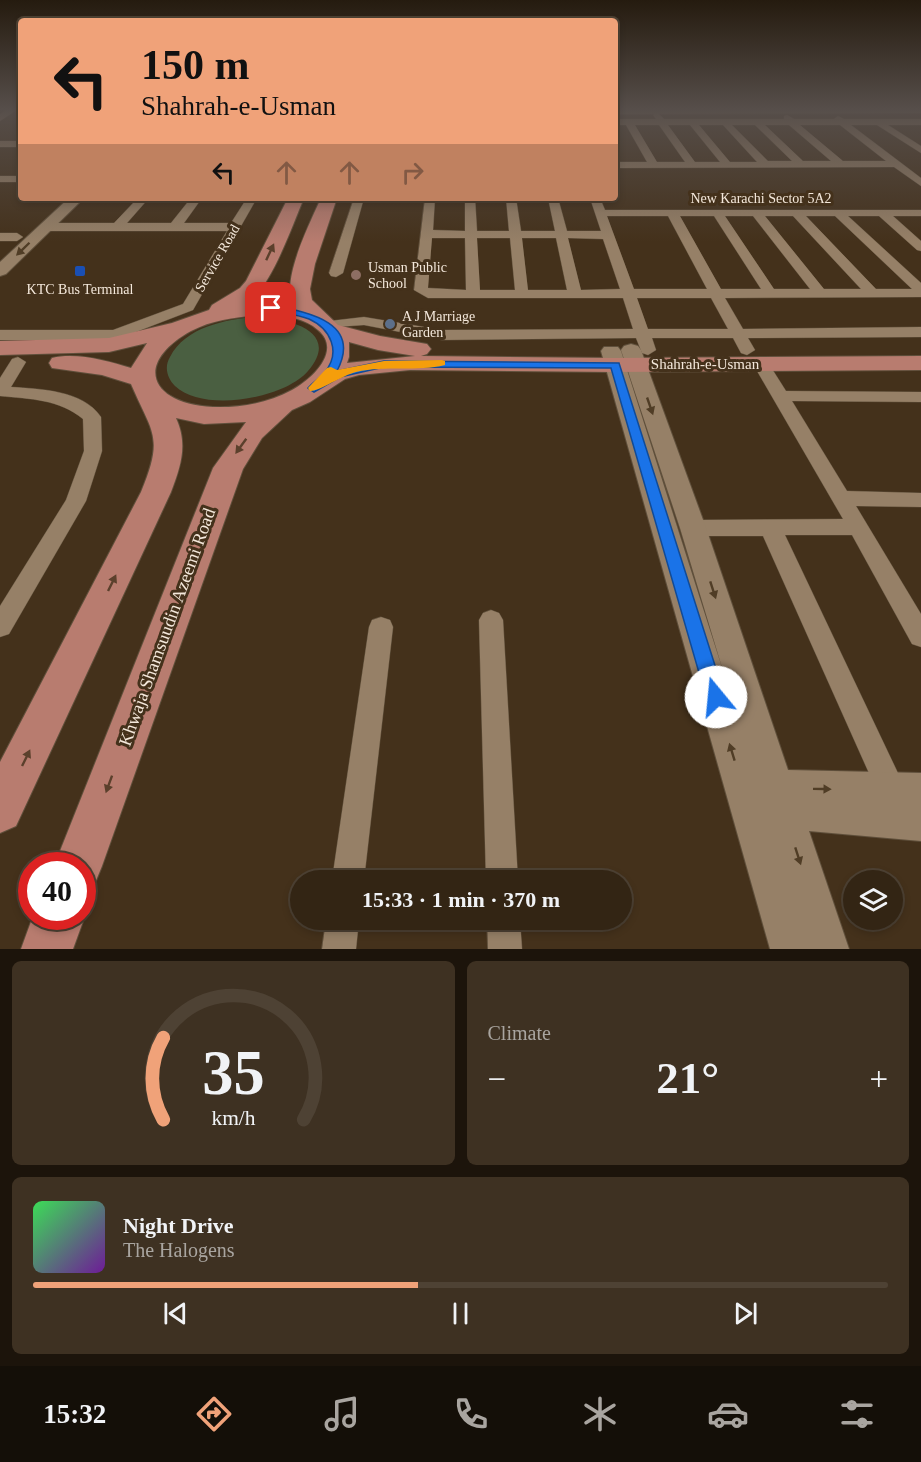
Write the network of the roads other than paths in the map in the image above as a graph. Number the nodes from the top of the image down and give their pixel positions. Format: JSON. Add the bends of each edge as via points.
{"nodes":[{"id":1,"x":647,"y":153,"type":"edge"},
{"id":2,"x":684,"y":153,"type":"edge"},
{"id":3,"x":718,"y":153,"type":"edge"},
{"id":4,"x":755,"y":153,"type":"edge"},
{"id":5,"x":789,"y":153,"type":"edge"},
{"id":6,"x":828,"y":153,"type":"edge"},
{"id":7,"x":882,"y":153,"type":"edge"},
{"id":8,"x":618,"y":163,"type":"edge"},
{"id":9,"x":727,"y":164,"type":"junction"},
{"id":10,"x":765,"y":164,"type":"junction"},
{"id":11,"x":800,"y":164,"type":"junction"},
{"id":12,"x":840,"y":164,"type":"junction"},
{"id":13,"x":896,"y":164,"type":"junction"},
{"id":14,"x":654,"y":165,"type":"junction"},
{"id":15,"x":692,"y":165,"type":"junction"},
{"id":16,"x":18,"y":178,"type":"edge"},
{"id":17,"x":2,"y":181,"type":"edge"},
{"id":18,"x":921,"y":183,"type":"edge"},
{"id":19,"x":57,"y":201,"type":"edge"},
{"id":20,"x":74,"y":201,"type":"edge"},
{"id":21,"x":141,"y":201,"type":"edge"},
{"id":22,"x":195,"y":201,"type":"edge"},
{"id":23,"x":250,"y":201,"type":"edge"},
{"id":24,"x":295,"y":201,"type":"edge"},
{"id":25,"x":328,"y":201,"type":"edge"},
{"id":26,"x":358,"y":201,"type":"edge"},
{"id":27,"x":430,"y":201,"type":"edge"},
{"id":28,"x":470,"y":201,"type":"edge"},
{"id":29,"x":511,"y":201,"type":"edge"},
{"id":30,"x":554,"y":201,"type":"edge"},
{"id":31,"x":596,"y":201,"type":"edge"},
{"id":32,"x":600,"y":213,"type":"junction"},
{"id":33,"x":672,"y":213,"type":"junction"},
{"id":34,"x":717,"y":213,"type":"junction"},
{"id":35,"x":756,"y":213,"type":"junction"},
{"id":36,"x":796,"y":213,"type":"junction"},
{"id":37,"x":838,"y":213,"type":"junction"},
{"id":38,"x":882,"y":213,"type":"junction"},
{"id":39,"x":921,"y":213,"type":"edge"},
{"id":40,"x":45,"y":227,"type":"junction"},
{"id":41,"x":117,"y":227,"type":"junction"},
{"id":42,"x":174,"y":228,"type":"junction"},
{"id":43,"x":234,"y":228,"type":"junction"},
{"id":44,"x":425,"y":234,"type":"junction"},
{"id":45,"x":470,"y":234,"type":"junction"},
{"id":46,"x":516,"y":234,"type":"junction"},
{"id":47,"x":562,"y":234,"type":"junction"},
{"id":48,"x":608,"y":235,"type":"junction"},
{"id":49,"x":0,"y":237,"type":"edge"},
{"id":50,"x":17,"y":237,"type":"junction"},
{"id":51,"x":921,"y":247,"type":"edge"},
{"id":52,"x":0,"y":252,"type":"edge"},
{"id":53,"x":0,"y":271,"type":"edge"},
{"id":54,"x":336,"y":273,"type":"dead end"},
{"id":55,"x":921,"y":291,"type":"edge"},
{"id":56,"x":715,"y":293,"type":"junction"},
{"id":57,"x":770,"y":293,"type":"junction"},
{"id":58,"x":820,"y":293,"type":"junction"},
{"id":59,"x":872,"y":293,"type":"junction"},
{"id":60,"x":473,"y":294,"type":"junction"},
{"id":61,"x":522,"y":294,"type":"junction"},
{"id":62,"x":574,"y":294,"type":"junction"},
{"id":63,"x":627,"y":294,"type":"junction"},
{"id":64,"x":191,"y":323,"type":"junction"},
{"id":65,"x":329,"y":327,"type":"junction"},
{"id":66,"x":921,"y":332,"type":"edge"},
{"id":67,"x":0,"y":335,"type":"edge"},
{"id":68,"x":748,"y":349,"type":"junction"},
{"id":69,"x":921,"y":349,"type":"edge"},
{"id":70,"x":631,"y":352,"type":"junction"},
{"id":71,"x":6,"y":358,"type":"edge"},
{"id":72,"x":921,"y":363,"type":"edge"},
{"id":73,"x":145,"y":386,"type":"junction"},
{"id":74,"x":314,"y":388,"type":"junction"},
{"id":75,"x":780,"y":396,"type":"junction"},
{"id":76,"x":921,"y":397,"type":"edge"},
{"id":77,"x":282,"y":405,"type":"junction"},
{"id":78,"x":841,"y":498,"type":"junction"},
{"id":79,"x":921,"y":500,"type":"edge"},
{"id":80,"x":770,"y":527,"type":"junction"},
{"id":81,"x":858,"y":527,"type":"junction"},
{"id":82,"x":693,"y":528,"type":"junction"},
{"id":83,"x":491,"y":620,"type":"dead end"},
{"id":84,"x":0,"y":627,"type":"edge"},
{"id":85,"x":381,"y":627,"type":"dead end"},
{"id":86,"x":921,"y":636,"type":"edge"},
{"id":87,"x":763,"y":798,"type":"junction"},
{"id":88,"x":0,"y":810,"type":"edge"},
{"id":89,"x":914,"y":812,"type":"edge"},
{"id":90,"x":83,"y":852,"type":"edge"},
{"id":91,"x":349,"y":870,"type":"edge"},
{"id":92,"x":502,"y":870,"type":"edge"},
{"id":93,"x":54,"y":930,"type":"edge"},
{"id":94,"x":342,"y":930,"type":"edge"},
{"id":95,"x":505,"y":930,"type":"edge"},
{"id":96,"x":47,"y":949,"type":"edge"},
{"id":97,"x":339,"y":949,"type":"edge"},
{"id":98,"x":506,"y":949,"type":"edge"},
{"id":99,"x":791,"y":949,"type":"edge"},
{"id":100,"x":828,"y":949,"type":"edge"}],
"edges":[{"from":1,"to":14,"type":"street"},
{"from":2,"to":15,"type":"street"},
{"from":3,"to":9,"type":"street"},
{"from":4,"to":10,"type":"street"},
{"from":5,"to":11,"type":"street"},
{"from":6,"to":12,"type":"street"},
{"from":7,"to":13,"type":"street"},
{"from":8,"to":14,"type":"street"},
{"from":9,"to":10,"type":"street"},
{"from":9,"to":15,"type":"street"},
{"from":10,"to":11,"type":"street"},
{"from":11,"to":12,"type":"street"},
{"from":12,"to":13,"type":"street"},
{"from":13,"to":18,"type":"street"},
{"from":14,"to":15,"type":"street"},
{"from":16,"to":17,"type":"street"},
{"from":19,"to":50,"type":"street"},
{"from":20,"to":40,"type":"street"},
{"from":21,"to":41,"type":"street"},
{"from":22,"to":42,"type":"street"},
{"from":23,"to":43,"type":"street","name":"Service Road"},
{"from":64,"to":24,"type":"main road","one_way":true,"via":[[235,303],[256,282]]},
{"from":25,"to":65,"type":"main road","via":[[300,280],[299,296]]},
{"from":26,"to":54,"type":"street"},
{"from":27,"to":44,"type":"street"},
{"from":28,"to":45,"type":"street"},
{"from":29,"to":46,"type":"street"},
{"from":30,"to":47,"type":"street"},
{"from":31,"to":32,"type":"street"},
{"from":32,"to":33,"type":"street","name":"New Karachi Sector 5A2"},
{"from":32,"to":48,"type":"street"},
{"from":33,"to":34,"type":"street","name":"New Karachi Sector 5A2"},
{"from":33,"to":56,"type":"street"},
{"from":34,"to":35,"type":"street","name":"New Karachi Sector 5A2"},
{"from":34,"to":57,"type":"street"},
{"from":35,"to":36,"type":"street","name":"New Karachi Sector 5A2"},
{"from":35,"to":58,"type":"street"},
{"from":36,"to":37,"type":"street","name":"New Karachi Sector 5A2"},
{"from":36,"to":59,"type":"street"},
{"from":37,"to":38,"type":"street","name":"New Karachi Sector 5A2"},
{"from":37,"to":55,"type":"street"},
{"from":38,"to":39,"type":"street","name":"New Karachi Sector 5A2"},
{"from":38,"to":51,"type":"street"},
{"from":40,"to":41,"type":"street"},
{"from":40,"to":53,"type":"street","one_way":true},
{"from":41,"to":42,"type":"street"},
{"from":42,"to":43,"type":"street"},
{"from":43,"to":67,"type":"street","name":"Service Road","via":[[192,303],[181,310],[115,335]]},
{"from":44,"to":45,"type":"street"},
{"from":44,"to":60,"type":"street","via":[[421,290],[428,294]]},
{"from":45,"to":46,"type":"street"},
{"from":45,"to":60,"type":"street"},
{"from":46,"to":47,"type":"street"},
{"from":46,"to":61,"type":"street"},
{"from":47,"to":48,"type":"street"},
{"from":47,"to":62,"type":"street"},
{"from":48,"to":63,"type":"street"},
{"from":49,"to":50,"type":"street"},
{"from":50,"to":52,"type":"street"},
{"from":55,"to":59,"type":"street"},
{"from":56,"to":57,"type":"street"},
{"from":56,"to":63,"type":"street"},
{"from":56,"to":68,"type":"street"},
{"from":57,"to":58,"type":"street"},
{"from":58,"to":59,"type":"street"},
{"from":60,"to":61,"type":"street"},
{"from":61,"to":62,"type":"street"},
{"from":62,"to":63,"type":"street"},
{"from":63,"to":70,"type":"street"},
{"from":64,"to":65,"type":"main road","name":"Shahrah-e-Usman","via":[[224,312],[271,308],[312,316]]},
{"from":64,"to":71,"type":"main road","via":[[109,345]]},
{"from":64,"to":73,"type":"main road","via":[[164,338],[151,351],[144,365]]},
{"from":65,"to":70,"type":"street","via":[[364,321],[442,335]]},
{"from":65,"to":70,"type":"main road","name":"Shahrah-e-Usman","via":[[378,343],[412,348]]},
{"from":65,"to":74,"type":"main road","via":[[339,343],[338,358],[330,373]]},
{"from":66,"to":68,"type":"street"},
{"from":68,"to":69,"type":"main road","name":"Shahrah-e-Usman"},
{"from":68,"to":70,"type":"main road","name":"Shahrah-e-Usman"},
{"from":68,"to":70,"type":"street"},
{"from":68,"to":72,"type":"main road","name":"Shahrah-e-Usman"},
{"from":68,"to":75,"type":"street"},
{"from":70,"to":74,"type":"main road","name":"Shahrah-e-Usman","via":[[384,364],[336,374]]},
{"from":70,"to":82,"type":"street","one_way":true},
{"from":87,"to":70,"type":"street","one_way":true},
{"from":71,"to":73,"type":"main road","via":[[105,368]]},
{"from":71,"to":84,"type":"street","via":[[0,391],[64,398],[80,406],[92,417],[93,452],[76,501]]},
{"from":73,"to":77,"type":"main road","via":[[160,403],[202,416],[238,415]]},
{"from":88,"to":73,"type":"main road","one_way":true,"via":[[166,467],[171,447],[168,429]]},
{"from":74,"to":77,"type":"main road","name":"Shahrah-e-Usman"},
{"from":75,"to":76,"type":"street"},
{"from":75,"to":78,"type":"street"},
{"from":77,"to":90,"type":"main road","name":"Khwaja Shamsuudin Azeemi Road","one_way":true,"via":[[252,432],[228,468]]},
{"from":78,"to":79,"type":"street"},
{"from":78,"to":81,"type":"street"},
{"from":80,"to":81,"type":"street"},
{"from":80,"to":82,"type":"street"},
{"from":80,"to":89,"type":"street"},
{"from":81,"to":86,"type":"street"},
{"from":82,"to":87,"type":"street","one_way":true},
{"from":83,"to":92,"type":"street"},
{"from":85,"to":91,"type":"street"},
{"from":87,"to":89,"type":"street"},
{"from":87,"to":99,"type":"street"},
{"from":87,"to":100,"type":"street","one_way":true},
{"from":93,"to":96,"type":"main road"},
{"from":94,"to":97,"type":"street"},
{"from":95,"to":98,"type":"street"}]}
